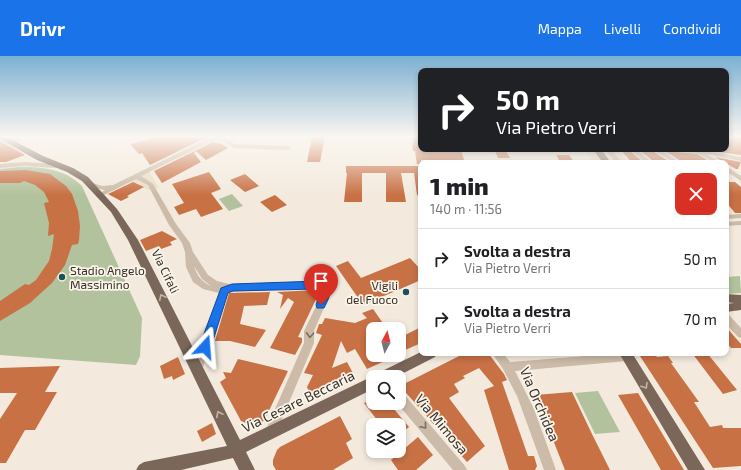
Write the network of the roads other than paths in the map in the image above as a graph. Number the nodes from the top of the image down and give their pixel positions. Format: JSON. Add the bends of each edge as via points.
{"nodes":[{"id":1,"x":39,"y":156,"type":"edge"},
{"id":2,"x":175,"y":156,"type":"edge"},
{"id":3,"x":729,"y":156,"type":"edge"},
{"id":4,"x":741,"y":159,"type":"edge"},
{"id":5,"x":0,"y":166,"type":"edge"},
{"id":6,"x":56,"y":166,"type":"junction"},
{"id":7,"x":729,"y":170,"type":"edge"},
{"id":8,"x":136,"y":176,"type":"junction"},
{"id":9,"x":741,"y":179,"type":"edge"},
{"id":10,"x":90,"y":184,"type":"junction"},
{"id":11,"x":118,"y":185,"type":"junction"},
{"id":12,"x":100,"y":195,"type":"junction"},
{"id":13,"x":729,"y":216,"type":"edge"},
{"id":14,"x":741,"y":216,"type":"edge"},
{"id":15,"x":741,"y":223,"type":"edge"},
{"id":16,"x":729,"y":224,"type":"edge"},
{"id":17,"x":224,"y":290,"type":"junction"},
{"id":18,"x":729,"y":298,"type":"edge"},
{"id":19,"x":741,"y":299,"type":"edge"},
{"id":20,"x":741,"y":306,"type":"edge"},
{"id":21,"x":729,"y":308,"type":"edge"},
{"id":22,"x":729,"y":321,"type":"edge"},
{"id":23,"x":741,"y":334,"type":"edge"},
{"id":24,"x":425,"y":356,"type":"edge"},
{"id":25,"x":499,"y":356,"type":"edge"},
{"id":26,"x":616,"y":356,"type":"edge"},
{"id":27,"x":627,"y":356,"type":"edge"},
{"id":28,"x":507,"y":367,"type":"junction"},
{"id":29,"x":197,"y":370,"type":"junction"},
{"id":30,"x":397,"y":370,"type":"edge"},
{"id":31,"x":366,"y":386,"type":"edge"},
{"id":32,"x":406,"y":405,"type":"edge"},
{"id":33,"x":269,"y":434,"type":"junction"},
{"id":34,"x":236,"y":449,"type":"junction"},
{"id":35,"x":144,"y":470,"type":"edge"},
{"id":36,"x":247,"y":470,"type":"edge"},
{"id":37,"x":461,"y":470,"type":"edge"},
{"id":38,"x":550,"y":470,"type":"edge"},
{"id":39,"x":697,"y":470,"type":"edge"}],
"edges":[{"from":1,"to":6,"type":"main road","name":"Via Cifali"},
{"from":2,"to":8,"type":"street"},
{"from":3,"to":4,"type":"street"},
{"from":5,"to":6,"type":"street"},
{"from":6,"to":10,"type":"main road","name":"Via Cifali","via":[[78,174]]},
{"from":7,"to":9,"type":"street"},
{"from":8,"to":11,"type":"street"},
{"from":8,"to":17,"type":"street","via":[[150,184],[205,278],[215,284],[226,286]]},
{"from":10,"to":11,"type":"street","via":[[105,188]]},
{"from":10,"to":12,"type":"main road","name":"Via Cifali"},
{"from":11,"to":12,"type":"street"},
{"from":29,"to":12,"type":"main road","name":"Via Cifali","one_way":true,"via":[[133,240]]},
{"from":13,"to":14,"type":"street"},
{"from":15,"to":16,"type":"street"},
{"from":17,"to":29,"type":"street"},
{"from":17,"to":33,"type":"street","one_way":true,"via":[[319,285],[325,290],[325,296],[309,330],[309,343]]},
{"from":18,"to":19,"type":"main road"},
{"from":20,"to":21,"type":"main road"},
{"from":22,"to":23,"type":"street"},
{"from":24,"to":30,"type":"main road"},
{"from":25,"to":28,"type":"street","name":"Via Orchidea"},
{"from":26,"to":28,"type":"street"},
{"from":27,"to":39,"type":"main road","one_way":true},
{"from":28,"to":38,"type":"street","name":"Via Orchidea","via":[[519,386]]},
{"from":34,"to":29,"type":"main road","name":"Via Cifali","one_way":true},
{"from":31,"to":33,"type":"main road","name":"Via Cesare Beccaria"},
{"from":32,"to":37,"type":"street","name":"Via Mimosa","one_way":true},
{"from":33,"to":34,"type":"main road","name":"Via Cesare Beccaria"},
{"from":34,"to":35,"type":"main road","name":"Via Cesare Beccaria","via":[[228,453]]},
{"from":34,"to":36,"type":"main road","name":"Via Cifali"}]}
